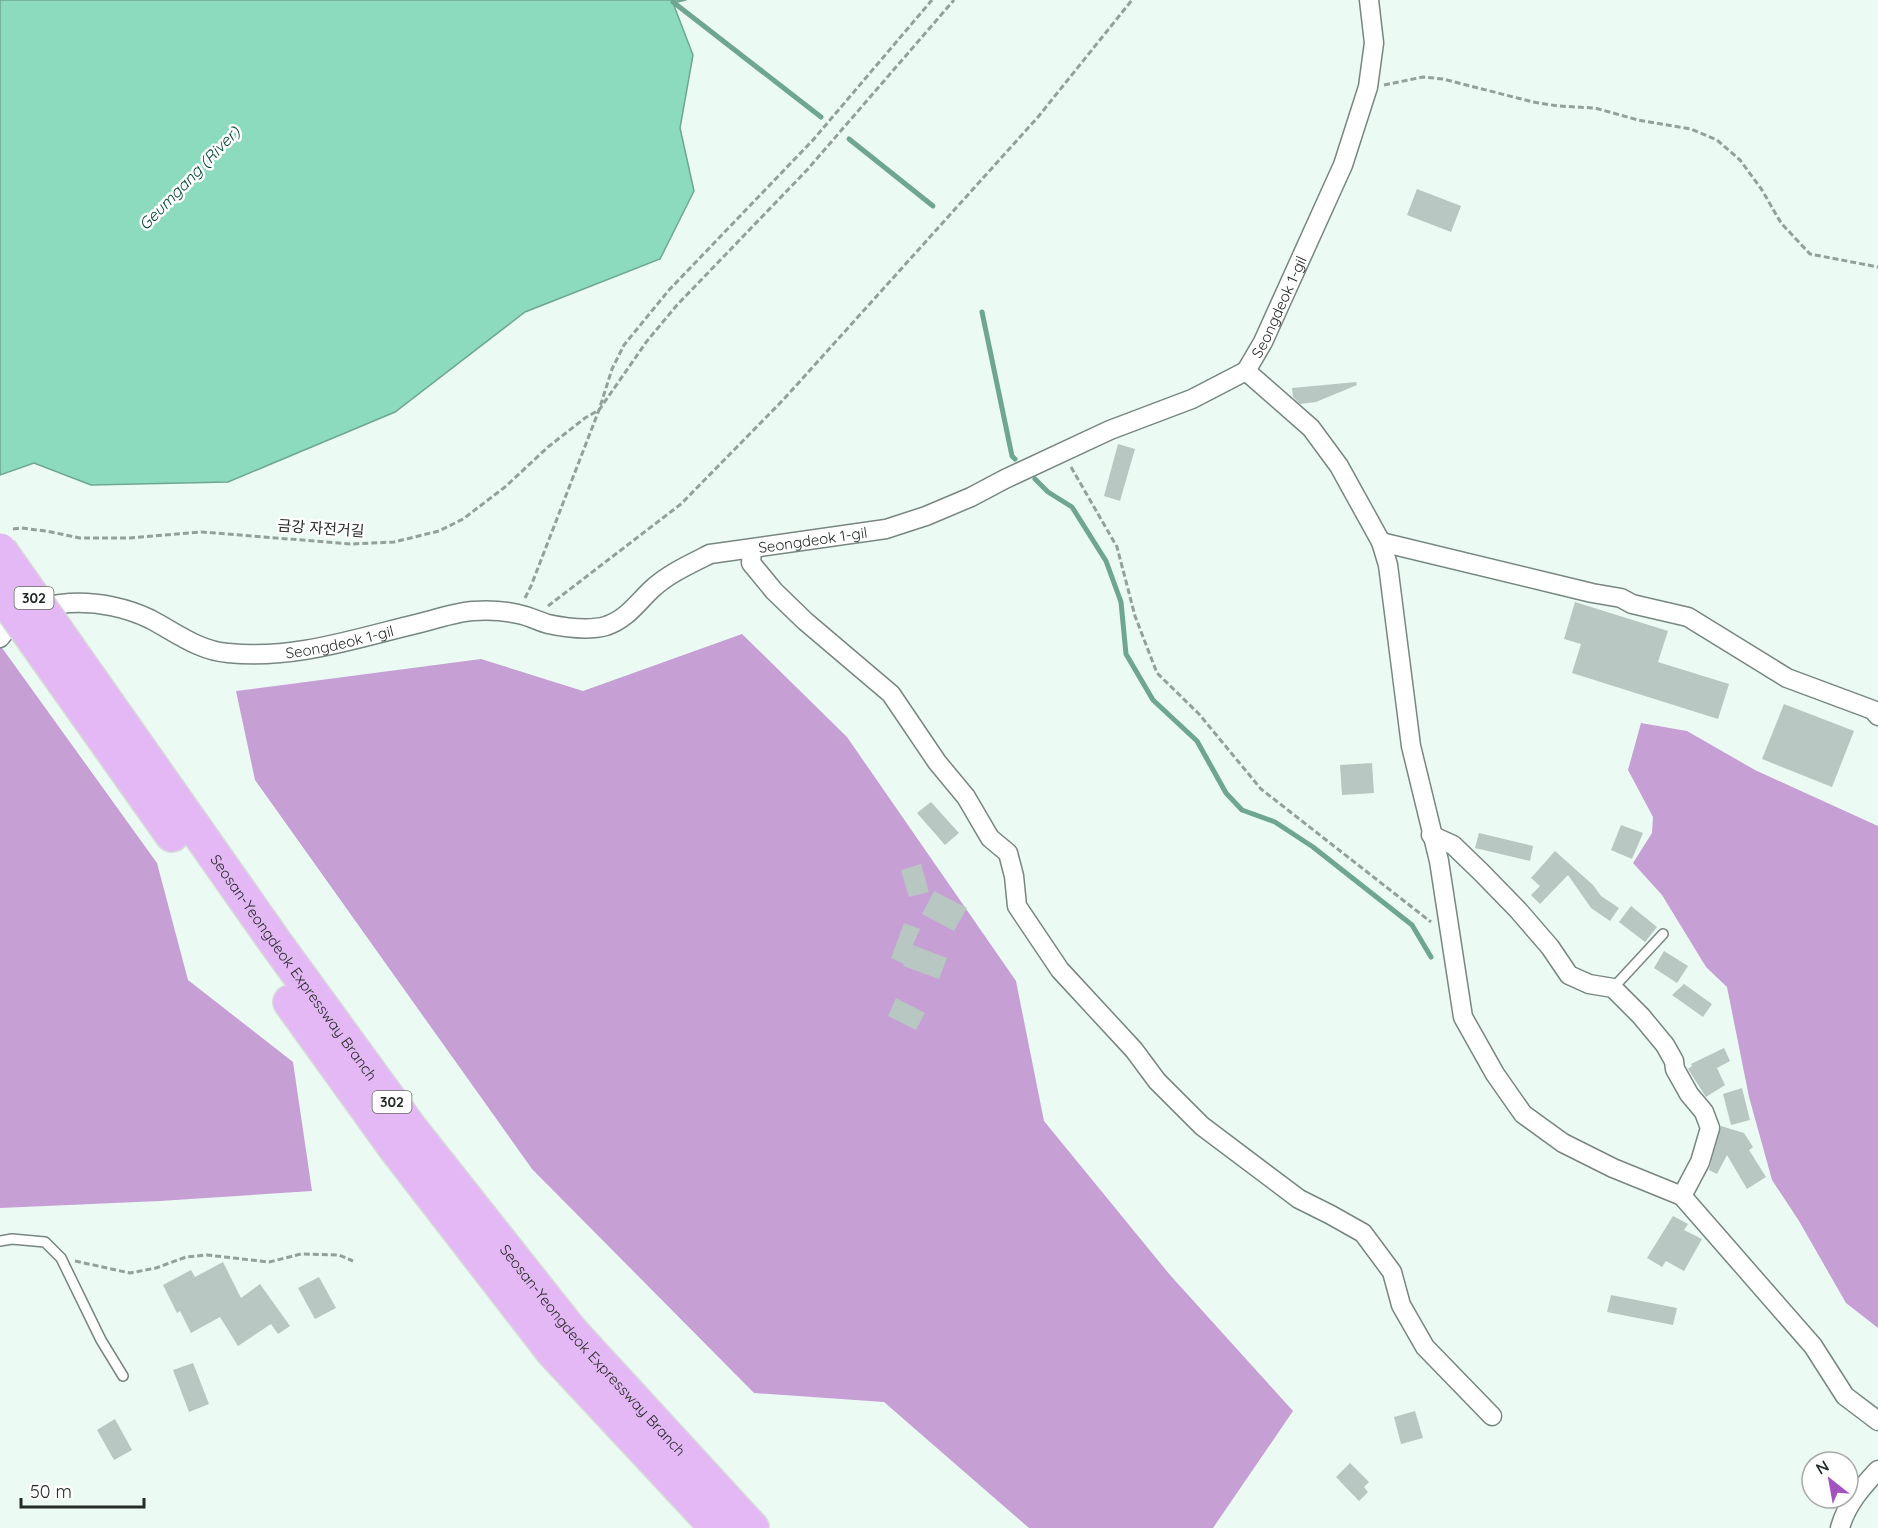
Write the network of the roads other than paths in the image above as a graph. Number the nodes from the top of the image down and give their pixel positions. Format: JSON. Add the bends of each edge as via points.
{"nodes":[{"id":1,"x":1369,"y":0,"type":"edge"},
{"id":2,"x":1246,"y":371,"type":"junction"},
{"id":3,"x":2,"y":540,"type":"edge"},
{"id":4,"x":1381,"y":542,"type":"junction"},
{"id":5,"x":752,"y":549,"type":"junction"},
{"id":6,"x":0,"y":592,"type":"edge"},
{"id":7,"x":0,"y":638,"type":"edge"},
{"id":8,"x":58,"y":654,"type":"junction"},
{"id":9,"x":1878,"y":716,"type":"edge"},
{"id":10,"x":1431,"y":835,"type":"junction"},
{"id":11,"x":1663,"y":934,"type":"dead end"},
{"id":12,"x":1613,"y":988,"type":"junction"},
{"id":13,"x":1682,"y":1196,"type":"junction"},
{"id":14,"x":0,"y":1241,"type":"edge"},
{"id":15,"x":123,"y":1376,"type":"dead end"},
{"id":16,"x":1492,"y":1416,"type":"dead end"},
{"id":17,"x":1878,"y":1421,"type":"edge"},
{"id":18,"x":1878,"y":1470,"type":"edge"},
{"id":19,"x":717,"y":1528,"type":"edge"},
{"id":20,"x":752,"y":1528,"type":"edge"},
{"id":21,"x":1840,"y":1528,"type":"edge"}],
"edges":[{"from":1,"to":2,"type":"street","name":"Seongdeok 1-gil","via":[[1374,43],[1368,87],[1343,165],[1263,342]]},
{"from":2,"to":4,"type":"street","via":[[1311,428],[1339,466]]},
{"from":2,"to":5,"type":"street","name":"Seongdeok 1-gil","via":[[1192,399],[1110,430],[926,516],[886,529]]},
{"from":3,"to":8,"type":"highway","name":"Seosan-Yeongdeok Expressway Branch","number":"302","bridge":true},
{"from":4,"to":9,"type":"street","via":[[1688,617],[1787,678],[1873,710]]},
{"from":4,"to":10,"type":"street","via":[[1388,565],[1411,746]]},
{"from":5,"to":7,"type":"street","name":"Seongdeok 1-gil","via":[[710,554],[653,588],[625,617],[587,630],[549,624],[525,615],[472,611],[295,653],[262,656],[225,653],[197,645],[121,608],[86,604],[30,611]]},
{"from":5,"to":16,"type":"street","via":[[751,563],[774,591],[891,694],[966,797],[990,838],[1008,853],[1017,906],[1060,970],[1202,1126],[1299,1199],[1363,1233],[1392,1272],[1401,1305],[1425,1347]]},
{"from":6,"to":8,"type":"highway","name":"Seosan-Yeongdeok Expressway Branch","number":"302","bridge":true},
{"from":8,"to":19,"type":"highway","name":"Seosan-Yeongdeok Expressway Branch","number":"302","via":[[395,1148],[552,1351]]},
{"from":8,"to":20,"type":"highway","name":"Seosan-Yeongdeok Expressway Branch","number":"302","via":[[411,1129],[570,1330]]},
{"from":10,"to":12,"type":"street","via":[[1453,845],[1481,872],[1550,947],[1569,975]]},
{"from":10,"to":13,"type":"street","via":[[1439,861],[1463,1017],[1495,1074],[1523,1114],[1563,1143]]},
{"from":11,"to":12,"type":"lane"},
{"from":12,"to":13,"type":"street","via":[[1665,1045],[1710,1128],[1700,1162]]},
{"from":13,"to":17,"type":"street","via":[[1813,1346],[1845,1396]]},
{"from":14,"to":15,"type":"lane","via":[[45,1242],[61,1258]]},
{"from":18,"to":21,"type":"street","via":[[1843,1515]]}]}
